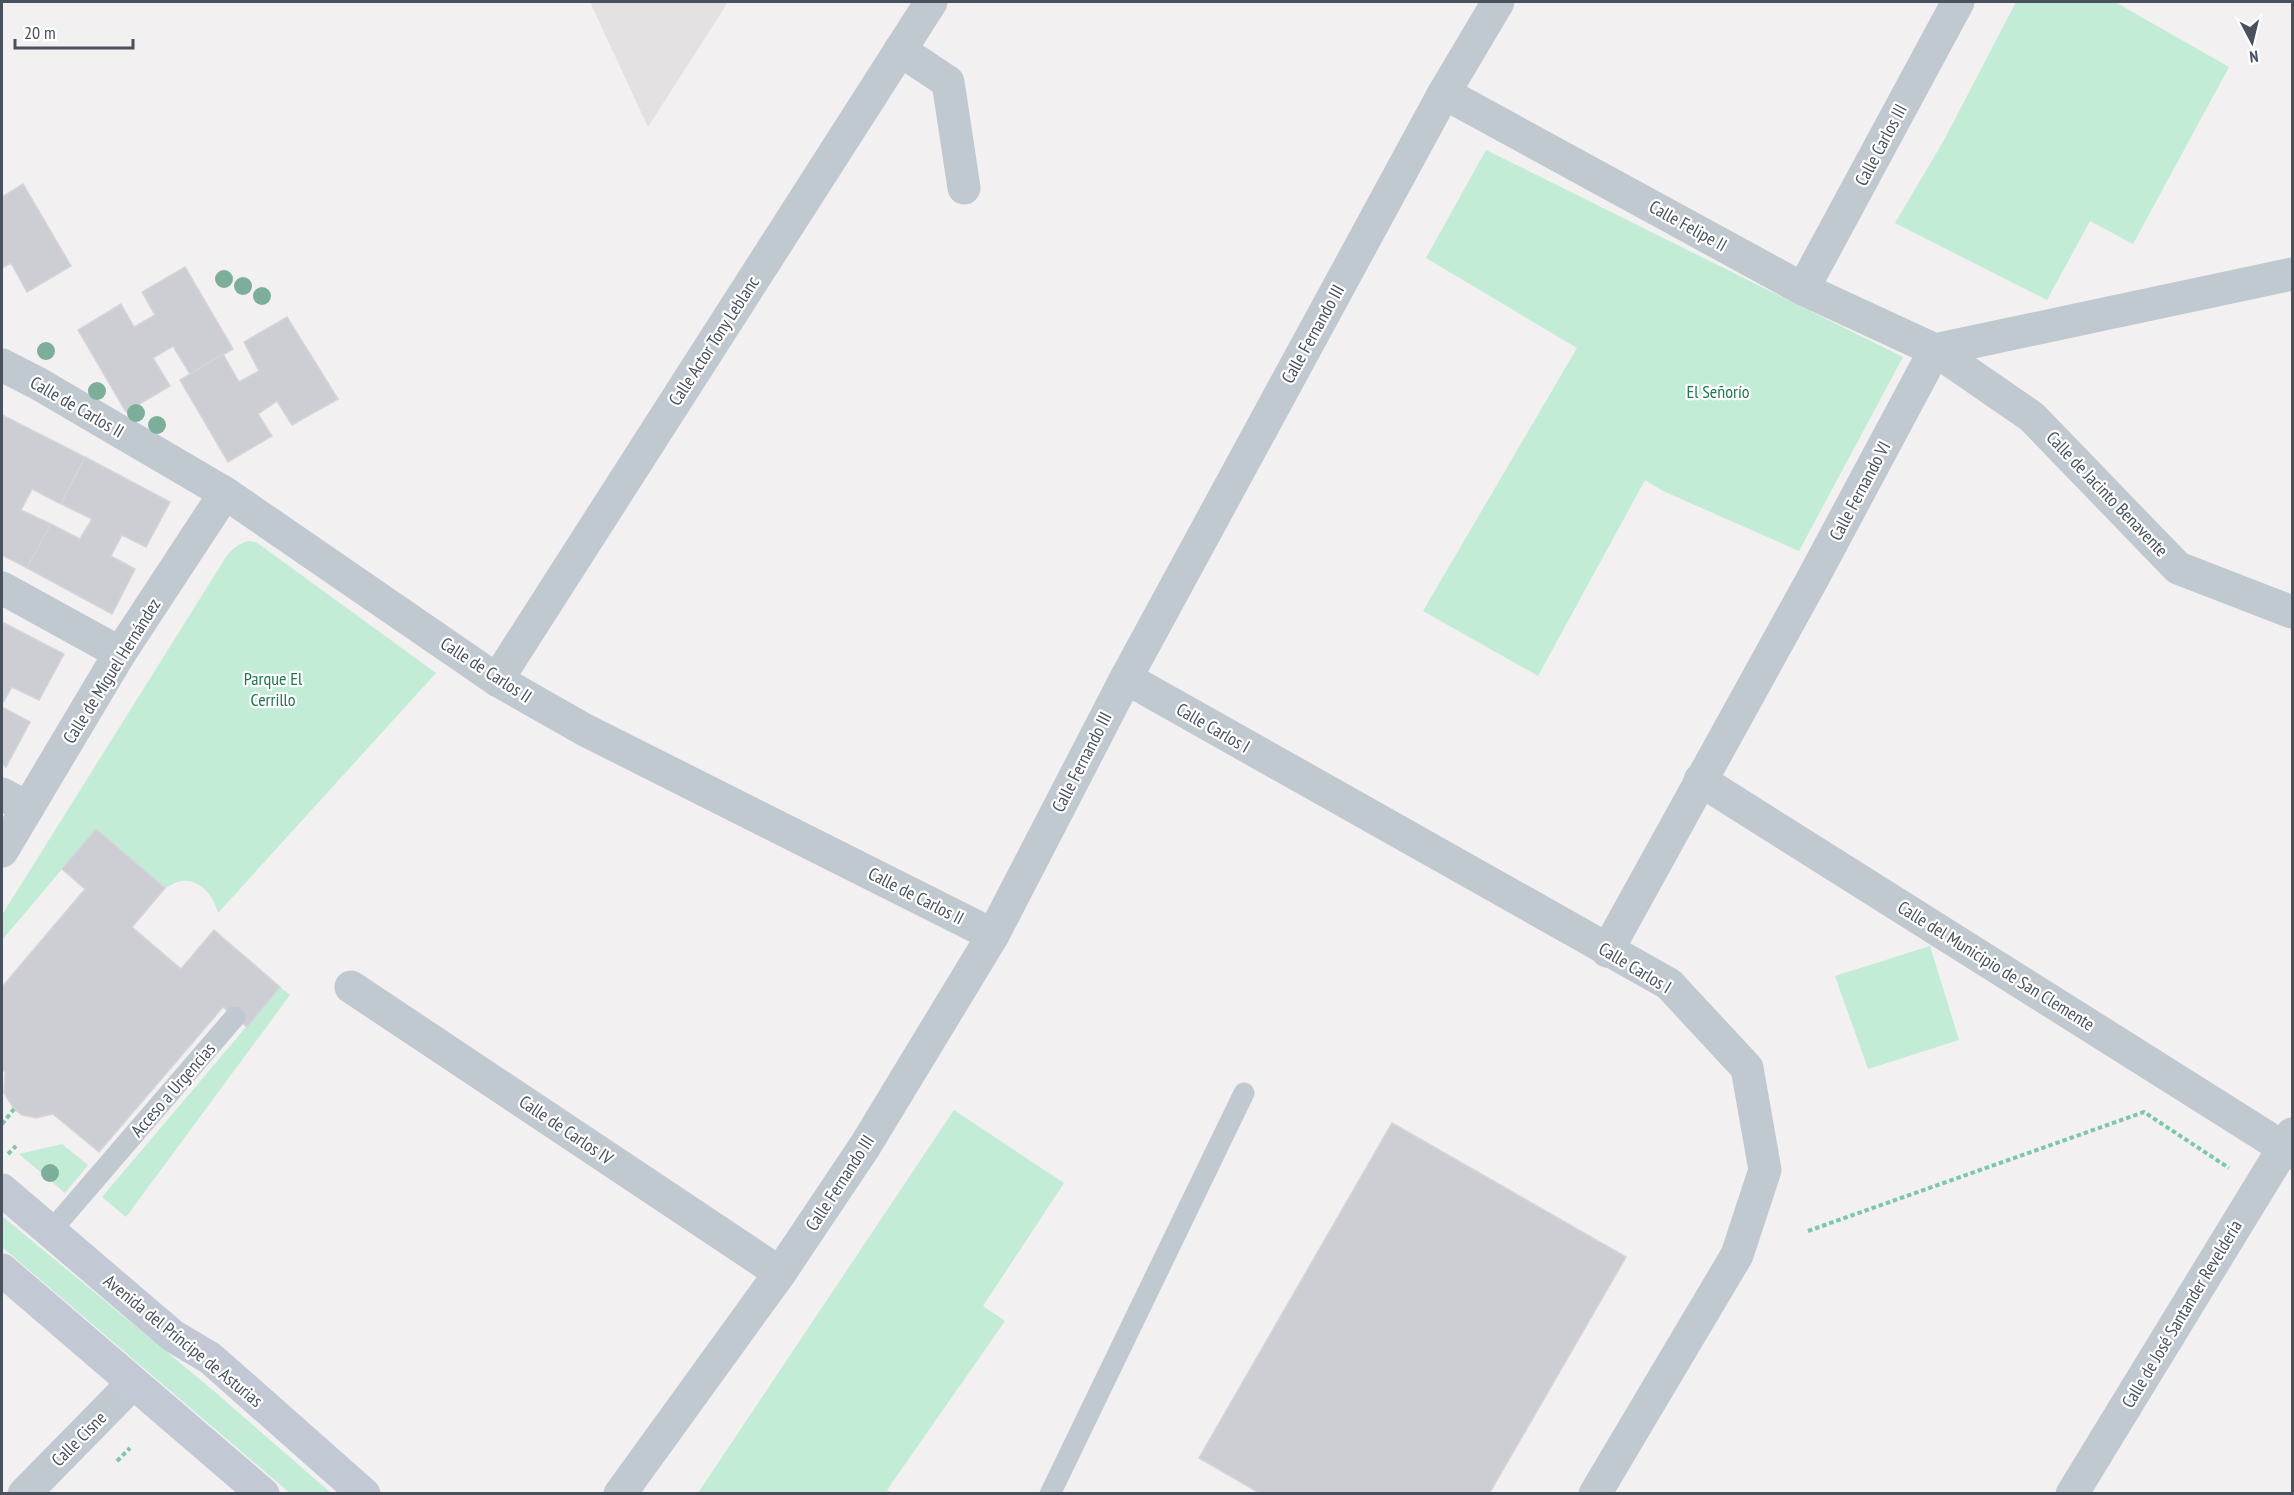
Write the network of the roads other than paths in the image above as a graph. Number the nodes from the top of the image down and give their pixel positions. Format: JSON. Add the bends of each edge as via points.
{"nodes":[{"id":1,"x":931,"y":2,"type":"edge"},
{"id":2,"x":1498,"y":2,"type":"edge"},
{"id":3,"x":1959,"y":2,"type":"edge"},
{"id":4,"x":900,"y":50,"type":"junction"},
{"id":5,"x":1444,"y":93,"type":"junction"},
{"id":6,"x":964,"y":188,"type":"dead end"},
{"id":7,"x":2292,"y":274,"type":"edge"},
{"id":8,"x":1803,"y":289,"type":"junction"},
{"id":9,"x":1935,"y":350,"type":"junction"},
{"id":10,"x":2,"y":365,"type":"edge"},
{"id":11,"x":225,"y":493,"type":"junction"},
{"id":12,"x":2,"y":588,"type":"edge"},
{"id":13,"x":2292,"y":612,"type":"edge"},
{"id":14,"x":120,"y":653,"type":"junction"},
{"id":15,"x":1126,"y":678,"type":"junction"},
{"id":16,"x":497,"y":680,"type":"junction"},
{"id":17,"x":1700,"y":780,"type":"junction"},
{"id":18,"x":15,"y":801,"type":"edge"},
{"id":19,"x":2,"y":851,"type":"edge"},
{"id":20,"x":993,"y":934,"type":"junction"},
{"id":21,"x":1607,"y":951,"type":"junction"},
{"id":22,"x":351,"y":987,"type":"dead end"},
{"id":23,"x":235,"y":1017,"type":"dead end"},
{"id":24,"x":1244,"y":1094,"type":"dead end"},
{"id":25,"x":2290,"y":1145,"type":"edge"},
{"id":26,"x":2,"y":1190,"type":"edge"},
{"id":27,"x":50,"y":1232,"type":"junction"},
{"id":28,"x":2,"y":1270,"type":"edge"},
{"id":29,"x":780,"y":1273,"type":"junction"},
{"id":30,"x":132,"y":1384,"type":"junction"},
{"id":31,"x":24,"y":1494,"type":"edge"},
{"id":32,"x":263,"y":1494,"type":"edge"},
{"id":33,"x":364,"y":1494,"type":"edge"},
{"id":34,"x":620,"y":1494,"type":"edge"},
{"id":35,"x":1050,"y":1494,"type":"edge"},
{"id":36,"x":1595,"y":1494,"type":"edge"},
{"id":37,"x":2072,"y":1494,"type":"edge"}],
"edges":[{"from":1,"to":4,"type":"street","name":"Calle Actor Tony Leblanc"},
{"from":2,"to":5,"type":"street","name":"Calle Fernando III"},
{"from":3,"to":8,"type":"street","name":"Calle Carlos III"},
{"from":4,"to":6,"type":"street","via":[[948,82]]},
{"from":4,"to":16,"type":"street","name":"Calle Actor Tony Leblanc"},
{"from":5,"to":8,"type":"street","name":"Calle Felipe II"},
{"from":5,"to":15,"type":"street","name":"Calle Fernando III"},
{"from":7,"to":9,"type":"street"},
{"from":8,"to":9,"type":"street","name":"Calle Felipe II"},
{"from":9,"to":13,"type":"street","name":"Calle de Jacinto Benavente","via":[[2032,417],[2178,568]]},
{"from":9,"to":17,"type":"street","name":"Calle Fernando VI"},
{"from":10,"to":11,"type":"street","name":"Calle de Carlos II"},
{"from":11,"to":14,"type":"street","name":"Calle de Miguel Hernández"},
{"from":11,"to":16,"type":"street","name":"Calle de Carlos II"},
{"from":12,"to":14,"type":"street"},
{"from":14,"to":18,"type":"street","name":"Calle de Miguel Hernández"},
{"from":15,"to":20,"type":"street","name":"Calle Fernando III"},
{"from":15,"to":21,"type":"street","name":"Calle Carlos I"},
{"from":16,"to":20,"type":"street","name":"Calle de Carlos II","via":[[585,730]]},
{"from":17,"to":21,"type":"street","name":"Calle Fernando VI"},
{"from":17,"to":25,"type":"street","name":"Calle del Municipio de San Clemente"},
{"from":18,"to":19,"type":"street","name":"Calle de Miguel Hernández"},
{"from":20,"to":29,"type":"street","name":"Calle Fernando III","via":[[865,1146]]},
{"from":21,"to":36,"type":"street","name":"Calle Carlos I","via":[[1669,984],[1747,1068],[1765,1170],[1737,1255]]},
{"from":22,"to":29,"type":"street","name":"Calle de Carlos IV"},
{"from":23,"to":27,"type":"lane","name":"Acceso a Urgencias"},
{"from":24,"to":35,"type":"lane"},
{"from":25,"to":37,"type":"street","name":"Calle de José Santander Reveldería"},
{"from":26,"to":27,"type":"street","name":"Avenida del Príncipe de Asturias"},
{"from":27,"to":33,"type":"street","name":"Avenida del Príncipe de Asturias","via":[[173,1336],[210,1358]]},
{"from":28,"to":30,"type":"street"},
{"from":29,"to":34,"type":"street","name":"Calle Fernando III"},
{"from":30,"to":31,"type":"street","name":"Calle Cisne"},
{"from":30,"to":32,"type":"street"}]}
